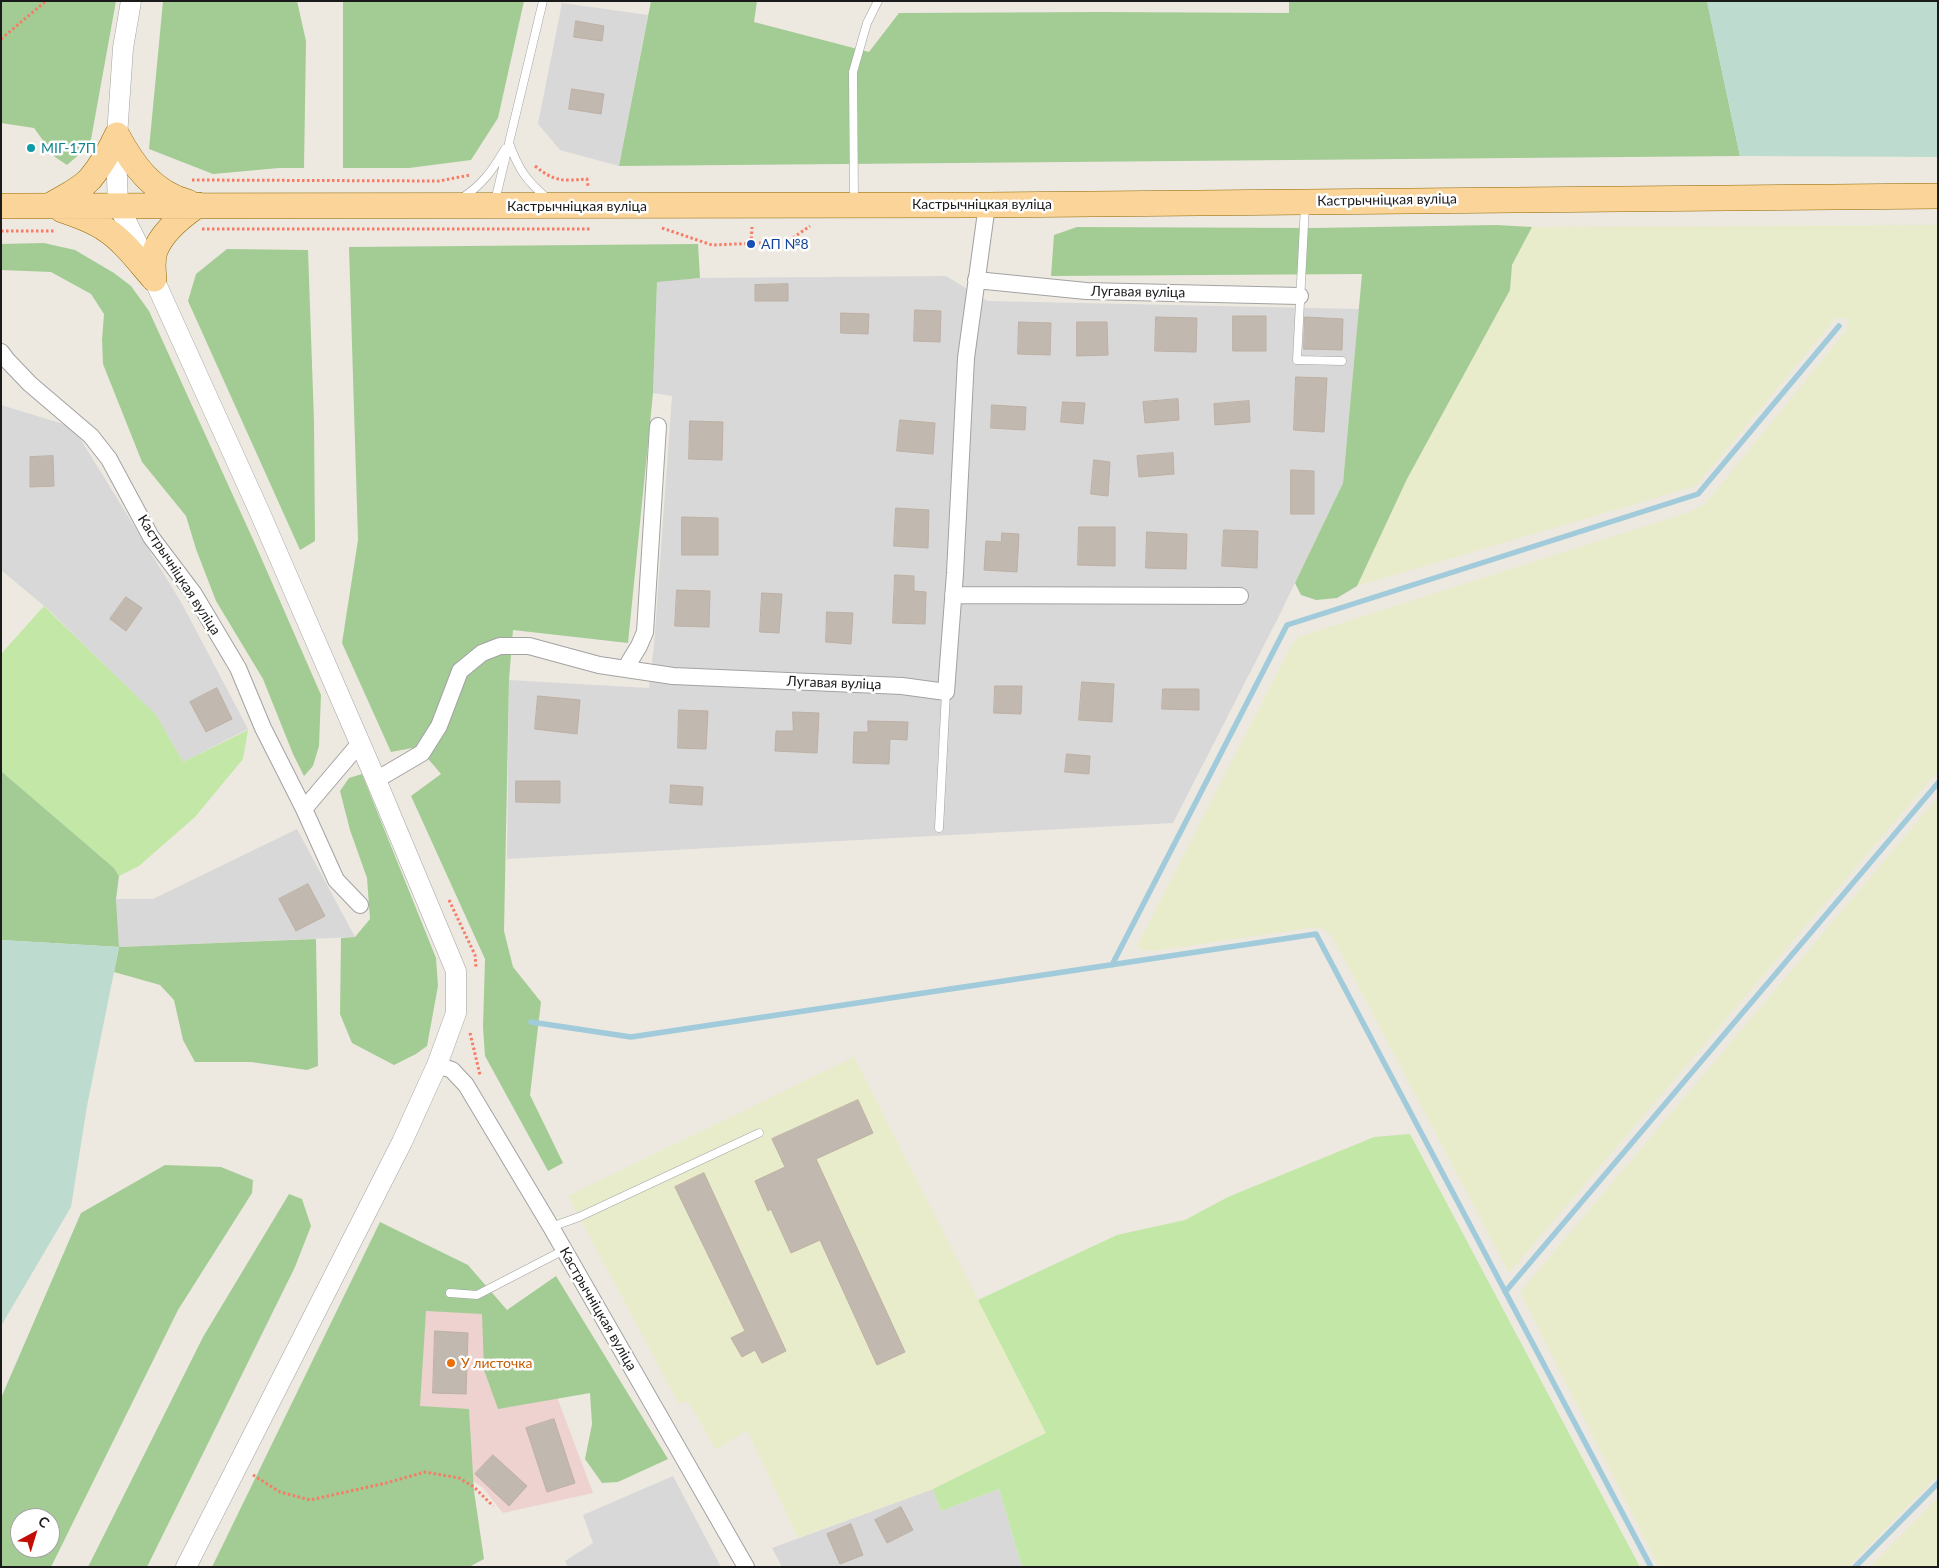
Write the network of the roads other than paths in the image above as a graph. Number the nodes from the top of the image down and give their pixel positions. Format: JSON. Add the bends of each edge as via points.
{"nodes":[{"id":1,"x":131,"y":1,"type":"edge"},
{"id":2,"x":543,"y":1,"type":"edge"},
{"id":3,"x":878,"y":1,"type":"edge"},
{"id":4,"x":117,"y":135,"type":"junction"},
{"id":5,"x":509,"y":143,"type":"junction"},
{"id":6,"x":1938,"y":196,"type":"edge"},
{"id":7,"x":1305,"y":201,"type":"junction"},
{"id":8,"x":50,"y":205,"type":"junction"},
{"id":9,"x":118,"y":205,"type":"junction"},
{"id":10,"x":854,"y":205,"type":"junction"},
{"id":11,"x":987,"y":205,"type":"junction"},
{"id":12,"x":1,"y":206,"type":"edge"},
{"id":13,"x":446,"y":206,"type":"junction"},
{"id":14,"x":494,"y":206,"type":"junction"},
{"id":15,"x":556,"y":206,"type":"junction"},
{"id":16,"x":197,"y":217,"type":"junction"},
{"id":17,"x":154,"y":279,"type":"junction"},
{"id":18,"x":976,"y":280,"type":"junction"},
{"id":19,"x":1300,"y":296,"type":"junction"},
{"id":20,"x":1,"y":352,"type":"edge"},
{"id":21,"x":1342,"y":361,"type":"dead end"},
{"id":22,"x":658,"y":426,"type":"dead end"},
{"id":23,"x":953,"y":595,"type":"junction"},
{"id":24,"x":1240,"y":596,"type":"dead end"},
{"id":25,"x":625,"y":669,"type":"junction"},
{"id":26,"x":946,"y":692,"type":"junction"},
{"id":27,"x":360,"y":743,"type":"junction"},
{"id":28,"x":376,"y":780,"type":"junction"},
{"id":29,"x":304,"y":809,"type":"junction"},
{"id":30,"x":939,"y":828,"type":"dead end"},
{"id":31,"x":360,"y":905,"type":"dead end"},
{"id":32,"x":437,"y":1065,"type":"junction"},
{"id":33,"x":759,"y":1133,"type":"dead end"},
{"id":34,"x":551,"y":1227,"type":"junction"},
{"id":35,"x":564,"y":1250,"type":"junction"},
{"id":36,"x":450,"y":1293,"type":"dead end"},
{"id":37,"x":186,"y":1567,"type":"edge"},
{"id":38,"x":746,"y":1567,"type":"edge"}],
"edges":[{"from":1,"to":4,"type":"street","via":[[123,48]]},
{"from":2,"to":5,"type":"lane"},
{"from":3,"to":10,"type":"lane","via":[[867,23],[853,72]]},
{"from":4,"to":8,"type":"main road","via":[[90,179]]},
{"from":4,"to":9,"type":"street"},
{"from":4,"to":16,"type":"main road","via":[[146,178],[179,200]]},
{"from":5,"to":13,"type":"lane","via":[[478,187]]},
{"from":5,"to":14,"type":"lane"},
{"from":5,"to":15,"type":"lane","via":[[527,180]]},
{"from":6,"to":7,"type":"main road","name":"Кастрычніцкая вуліца"},
{"from":7,"to":11,"type":"main road","name":"Кастрычніцкая вуліца"},
{"from":7,"to":19,"type":"lane"},
{"from":8,"to":9,"type":"main road"},
{"from":8,"to":12,"type":"main road"},
{"from":8,"to":17,"type":"main road","via":[[106,229],[123,243]]},
{"from":9,"to":16,"type":"main road","name":"Кастрычніцкая вуліца"},
{"from":9,"to":17,"type":"street"},
{"from":10,"to":11,"type":"main road","name":"Кастрычніцкая вуліца"},
{"from":10,"to":15,"type":"main road","name":"Кастрычніцкая вуліца"},
{"from":11,"to":18,"type":"street"},
{"from":13,"to":14,"type":"main road","name":"Кастрычніцкая вуліца"},
{"from":13,"to":16,"type":"main road","name":"Кастрычніцкая вуліца"},
{"from":14,"to":15,"type":"main road","name":"Кастрычніцкая вуліца"},
{"from":16,"to":17,"type":"main road","via":[[185,214],[155,250]]},
{"from":17,"to":27,"type":"street"},
{"from":18,"to":19,"type":"street","name":"Лугавая вуліца","via":[[1086,291]]},
{"from":18,"to":23,"type":"street","via":[[966,358]]},
{"from":19,"to":21,"type":"lane","via":[[1297,360]]},
{"from":20,"to":29,"type":"street","name":"Кастрычніцкая вуліца","via":[[30,384],[91,436],[109,459],[151,536],[194,594],[238,668],[262,728]]},
{"from":22,"to":25,"type":"street","via":[[645,632]]},
{"from":23,"to":24,"type":"street"},
{"from":23,"to":26,"type":"street"},
{"from":25,"to":26,"type":"street","name":"Лугавая вуліца","via":[[673,676],[902,686]]},
{"from":25,"to":28,"type":"street","name":"Лугавая вуліца","via":[[529,646],[500,646],[482,653],[460,670],[438,726],[422,754]]},
{"from":26,"to":30,"type":"lane"},
{"from":27,"to":28,"type":"street"},
{"from":27,"to":29,"type":"street"},
{"from":28,"to":32,"type":"street","via":[[456,971],[456,1013]]},
{"from":29,"to":31,"type":"street","name":"Кастрычніцкая вуліца","via":[[336,880]]},
{"from":32,"to":34,"type":"street","name":"Кастрычніцкая вуліца","via":[[452,1070],[466,1085]]},
{"from":32,"to":37,"type":"street","via":[[402,1142]]},
{"from":33,"to":34,"type":"lane"},
{"from":34,"to":35,"type":"street","name":"Кастрычніцкая вуліца"},
{"from":35,"to":36,"type":"lane","via":[[478,1295]]},
{"from":35,"to":38,"type":"street","name":"Кастрычніцкая вуліца"}]}
